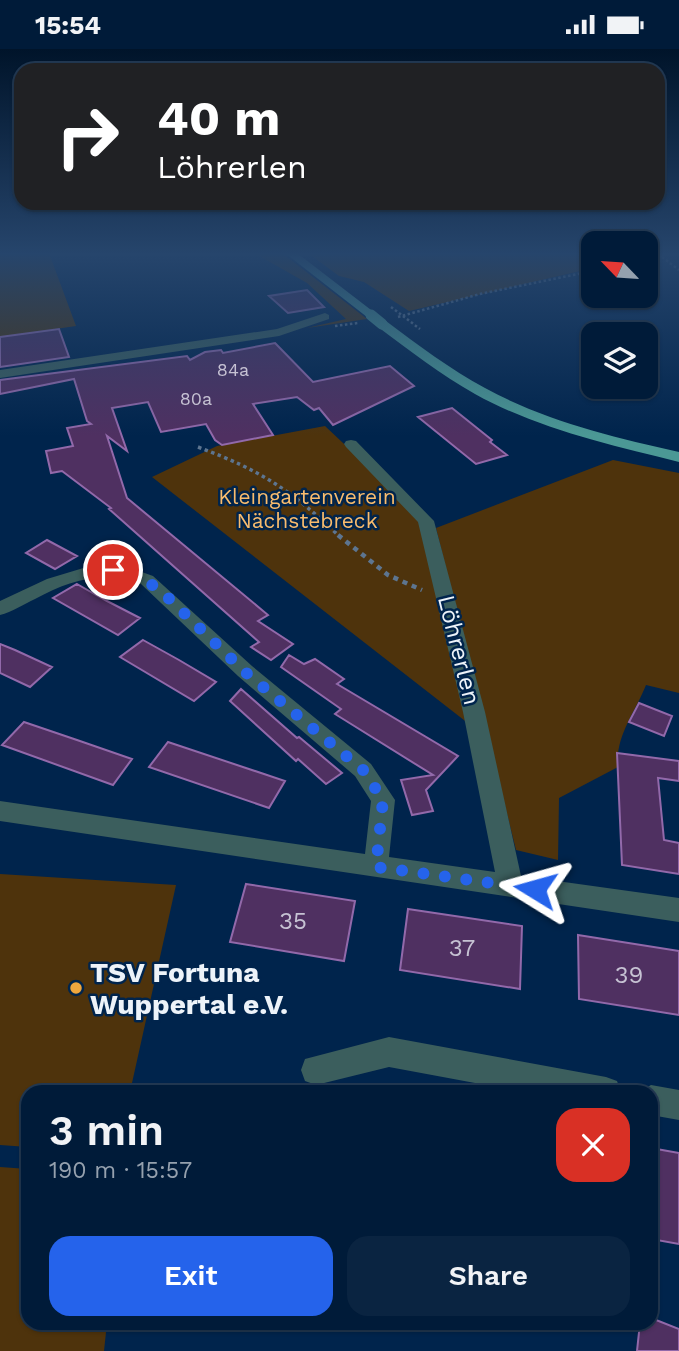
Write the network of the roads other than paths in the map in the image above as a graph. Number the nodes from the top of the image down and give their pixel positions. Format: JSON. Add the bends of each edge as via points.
{"nodes":[{"id":1,"x":375,"y":314,"type":"edge"},
{"id":2,"x":325,"y":317,"type":"dead end"},
{"id":3,"x":0,"y":374,"type":"edge"},
{"id":4,"x":351,"y":444,"type":"dead end"},
{"id":5,"x":679,"y":457,"type":"edge"},
{"id":6,"x":0,"y":609,"type":"edge"},
{"id":7,"x":0,"y":811,"type":"edge"},
{"id":8,"x":376,"y":867,"type":"junction"},
{"id":9,"x":511,"y":885,"type":"junction"},
{"id":10,"x":679,"y":910,"type":"edge"},
{"id":11,"x":316,"y":1070,"type":"dead end"},
{"id":12,"x":568,"y":1085,"type":"edge"},
{"id":13,"x":658,"y":1101,"type":"edge"},
{"id":14,"x":679,"y":1105,"type":"edge"}],
"edges":[{"from":1,"to":5,"type":"main road","via":[[451,373],[511,406],[575,430]]},
{"from":2,"to":3,"type":"street","via":[[279,332]]},
{"from":4,"to":9,"type":"street","name":"Löhrerlen","via":[[426,521]]},
{"from":6,"to":8,"type":"street","via":[[58,579],[96,570],[132,572],[147,580],[244,671],[363,770],[383,800]]},
{"from":7,"to":8,"type":"street"},
{"from":8,"to":9,"type":"street"},
{"from":9,"to":10,"type":"street"},
{"from":11,"to":12,"type":"street","via":[[389,1052]]},
{"from":13,"to":14,"type":"street"}]}
